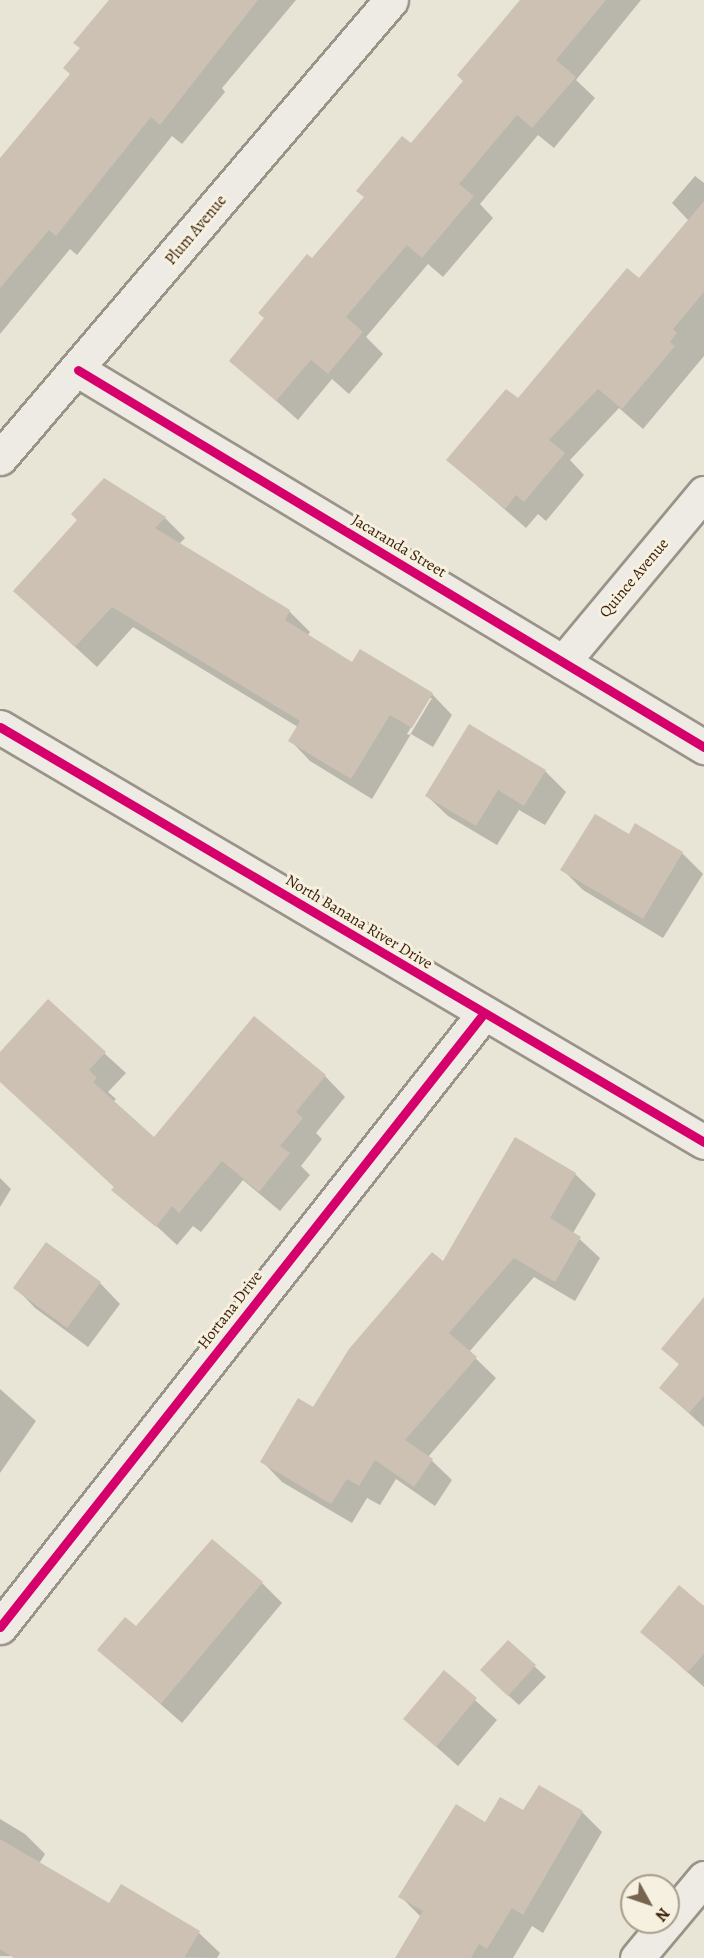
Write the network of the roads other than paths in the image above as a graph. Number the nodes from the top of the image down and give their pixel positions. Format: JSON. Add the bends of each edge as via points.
{"nodes":[{"id":1,"x":391,"y":0,"type":"edge"},
{"id":2,"x":78,"y":370,"type":"junction"},
{"id":3,"x":0,"y":458,"type":"edge"},
{"id":4,"x":704,"y":493,"type":"edge"},
{"id":5,"x":563,"y":662,"type":"junction"},
{"id":6,"x":0,"y":727,"type":"edge"},
{"id":7,"x":704,"y":747,"type":"edge"},
{"id":8,"x":484,"y":1013,"type":"junction"},
{"id":9,"x":704,"y":1142,"type":"edge"},
{"id":10,"x":0,"y":1627,"type":"edge"},
{"id":11,"x":704,"y":1878,"type":"edge"},
{"id":12,"x":680,"y":1906,"type":"edge"},
{"id":13,"x":656,"y":1934,"type":"edge"},
{"id":14,"x":637,"y":1958,"type":"edge"}],
"edges":[{"from":1,"to":2,"type":"street","name":"Plum Avenue"},
{"from":2,"to":3,"type":"street","name":"Plum Avenue"},
{"from":2,"to":5,"type":"street","name":"Jacaranda Street"},
{"from":4,"to":5,"type":"street","name":"Quince Avenue"},
{"from":5,"to":7,"type":"street","name":"Jacaranda Street"},
{"from":6,"to":8,"type":"street","name":"North Banana River Drive"},
{"from":8,"to":9,"type":"street","name":"North Banana River Drive"},
{"from":8,"to":10,"type":"street","name":"Hortana Drive"},
{"from":11,"to":12,"type":"street"},
{"from":13,"to":14,"type":"street"}]}
